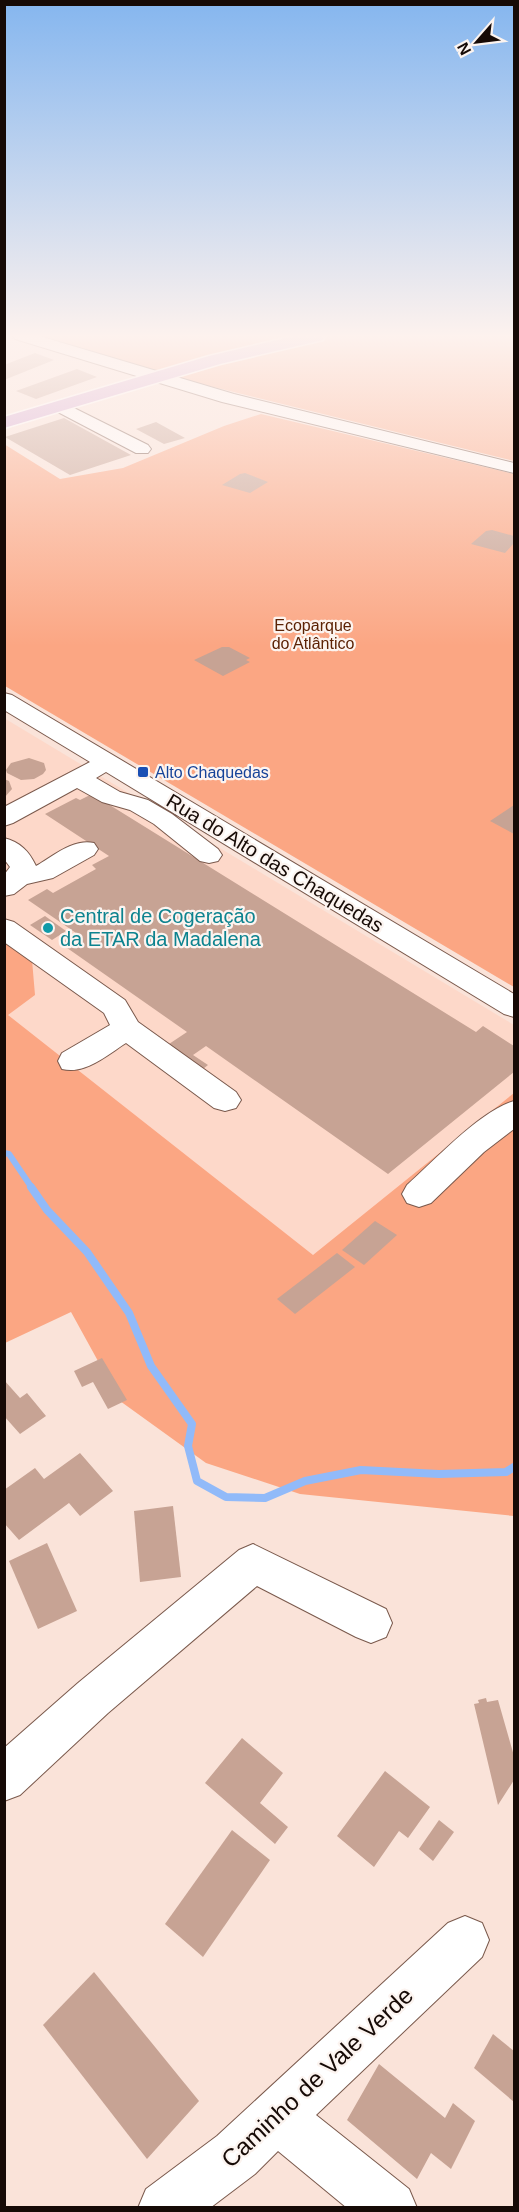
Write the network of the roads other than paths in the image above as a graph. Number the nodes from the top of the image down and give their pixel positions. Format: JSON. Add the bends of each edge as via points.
{"nodes":[{"id":1,"x":125,"y":439,"type":"edge"},
{"id":2,"x":391,"y":439,"type":"edge"},
{"id":3,"x":142,"y":448,"type":"dead end"},
{"id":4,"x":514,"y":468,"type":"edge"},
{"id":5,"x":4,"y":700,"type":"edge"},
{"id":6,"x":107,"y":762,"type":"junction"},
{"id":7,"x":77,"y":778,"type":"junction"},
{"id":8,"x":4,"y":818,"type":"edge"},
{"id":9,"x":4,"y":846,"type":"edge"},
{"id":10,"x":85,"y":849,"type":"dead end"},
{"id":11,"x":208,"y":855,"type":"dead end"},
{"id":12,"x":11,"y":883,"type":"edge"},
{"id":13,"x":4,"y":928,"type":"edge"},
{"id":14,"x":514,"y":1007,"type":"edge"},
{"id":15,"x":127,"y":1029,"type":"junction"},
{"id":16,"x":73,"y":1061,"type":"dead end"},
{"id":17,"x":225,"y":1100,"type":"dead end"},
{"id":18,"x":514,"y":1112,"type":"edge"},
{"id":19,"x":419,"y":1194,"type":"dead end"},
{"id":20,"x":371,"y":1623,"type":"dead end"},
{"id":21,"x":4,"y":1779,"type":"edge"},
{"id":22,"x":465,"y":1940,"type":"dead end"},
{"id":23,"x":277,"y":2117,"type":"junction"},
{"id":24,"x":165,"y":2208,"type":"edge"},
{"id":25,"x":390,"y":2208,"type":"edge"}],
"edges":[{"from":1,"to":3,"type":"street"},
{"from":2,"to":4,"type":"street"},
{"from":5,"to":6,"type":"street","name":"Rua do Alto das Chaquedas"},
{"from":6,"to":7,"type":"street"},
{"from":6,"to":14,"type":"street","name":"Rua do Alto das Chaquedas"},
{"from":7,"to":8,"type":"street"},
{"from":7,"to":11,"type":"street","via":[[163,819]]},
{"from":9,"to":12,"type":"street","via":[[18,856],[23,867]]},
{"from":10,"to":12,"type":"street","via":[[44,872]]},
{"from":13,"to":15,"type":"street","via":[[115,1007]]},
{"from":15,"to":16,"type":"street"},
{"from":15,"to":17,"type":"street"},
{"from":18,"to":19,"type":"street"},
{"from":20,"to":21,"type":"street","via":[[253,1563]]},
{"from":22,"to":23,"type":"street","name":"Caminho de Vale Verde"},
{"from":23,"to":24,"type":"street","name":"Caminho de Vale Verde","via":[[236,2156]]},
{"from":23,"to":25,"type":"street"}]}
